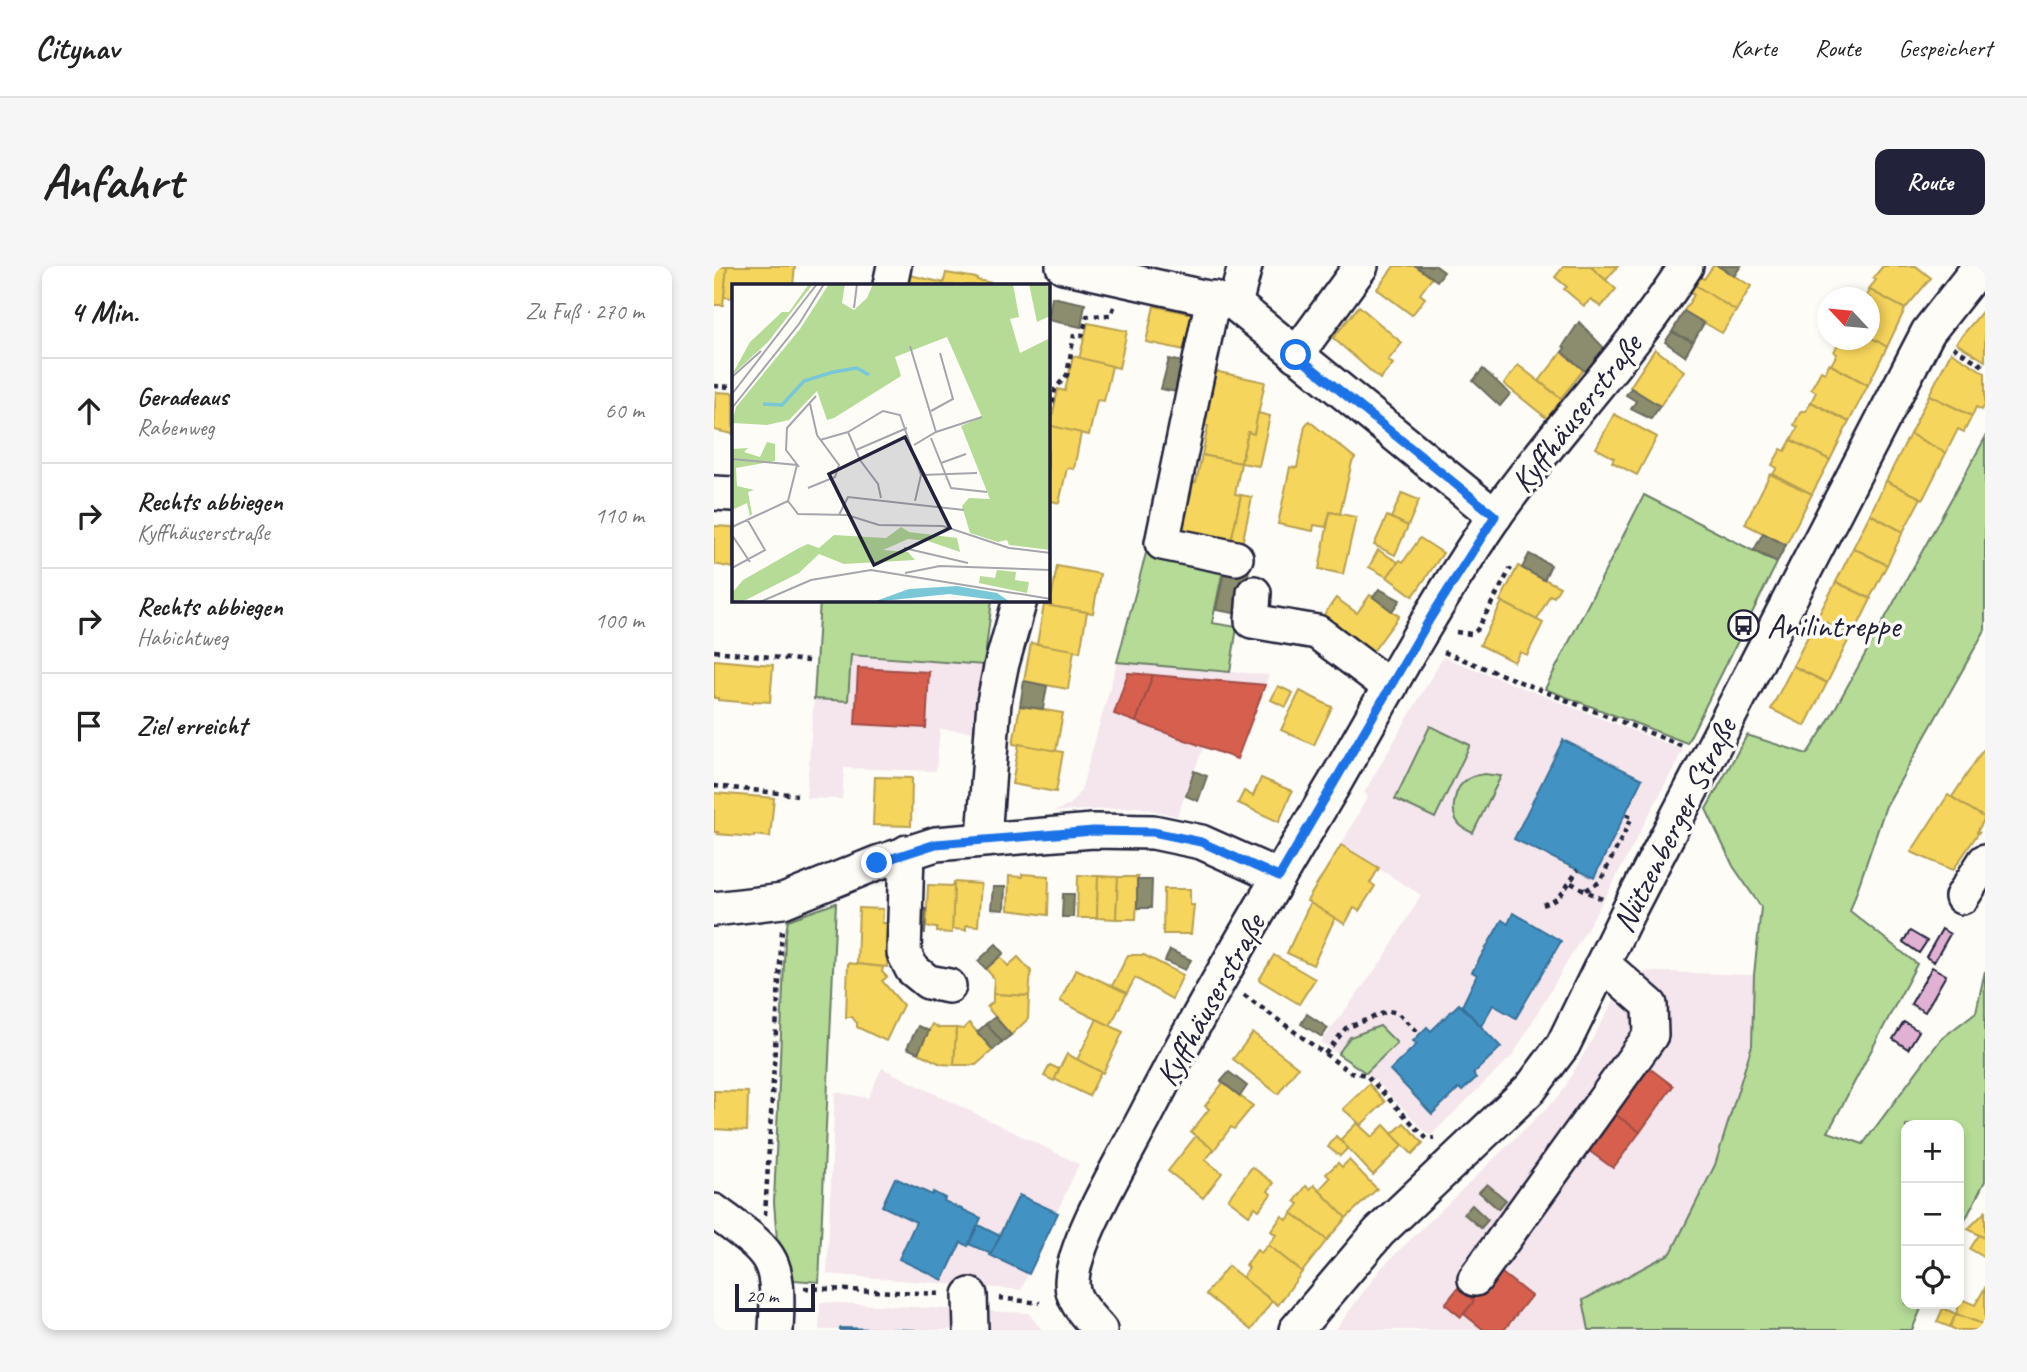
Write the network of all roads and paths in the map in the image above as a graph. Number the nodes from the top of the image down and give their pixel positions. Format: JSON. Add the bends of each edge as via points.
{"nodes":[{"id":1,"x":894,"y":266,"type":"edge"},
{"id":2,"x":1063,"y":266,"type":"edge"},
{"id":3,"x":1245,"y":266,"type":"edge"},
{"id":4,"x":1361,"y":266,"type":"edge"},
{"id":5,"x":1686,"y":266,"type":"edge"},
{"id":6,"x":1980,"y":266,"type":"edge"},
{"id":7,"x":1124,"y":280,"type":"junction"},
{"id":8,"x":890,"y":284,"type":"edge"},
{"id":9,"x":1224,"y":301,"type":"junction"},
{"id":10,"x":1952,"y":347,"type":"dead end"},
{"id":11,"x":1296,"y":355,"type":"junction"},
{"id":12,"x":1985,"y":367,"type":"edge"},
{"id":13,"x":714,"y":386,"type":"edge"},
{"id":14,"x":732,"y":387,"type":"edge"},
{"id":15,"x":1050,"y":409,"type":"edge"},
{"id":16,"x":714,"y":493,"type":"edge"},
{"id":17,"x":732,"y":494,"type":"edge"},
{"id":18,"x":1495,"y":516,"type":"junction"},
{"id":19,"x":1236,"y":558,"type":"dead end"},
{"id":20,"x":1511,"y":568,"type":"dead end"},
{"id":21,"x":1254,"y":593,"type":"dead end"},
{"id":22,"x":1019,"y":602,"type":"edge"},
{"id":23,"x":1477,"y":630,"type":"dead end"},
{"id":24,"x":1417,"y":641,"type":"junction"},
{"id":25,"x":714,"y":650,"type":"edge"},
{"id":26,"x":808,"y":662,"type":"dead end"},
{"id":27,"x":1390,"y":687,"type":"junction"},
{"id":28,"x":1686,"y":747,"type":"dead end"},
{"id":29,"x":714,"y":786,"type":"edge"},
{"id":30,"x":797,"y":795,"type":"dead end"},
{"id":31,"x":1625,"y":814,"type":"dead end"},
{"id":32,"x":984,"y":838,"type":"junction"},
{"id":33,"x":907,"y":852,"type":"junction"},
{"id":34,"x":1985,"y":861,"type":"edge"},
{"id":35,"x":1577,"y":870,"type":"dead end"},
{"id":36,"x":1279,"y":877,"type":"junction"},
{"id":37,"x":1571,"y":883,"type":"junction"},
{"id":38,"x":1586,"y":890,"type":"junction"},
{"id":39,"x":1962,"y":897,"type":"dead end"},
{"id":40,"x":1601,"y":898,"type":"dead end"},
{"id":41,"x":783,"y":901,"type":"junction"},
{"id":42,"x":1543,"y":905,"type":"dead end"},
{"id":43,"x":714,"y":909,"type":"edge"},
{"id":44,"x":1603,"y":964,"type":"junction"},
{"id":45,"x":1221,"y":977,"type":"junction"},
{"id":46,"x":949,"y":986,"type":"dead end"},
{"id":47,"x":1420,"y":1034,"type":"dead end"},
{"id":48,"x":1325,"y":1054,"type":"junction"},
{"id":49,"x":1427,"y":1139,"type":"dead end"},
{"id":50,"x":714,"y":1211,"type":"edge"},
{"id":51,"x":762,"y":1247,"type":"junction"},
{"id":52,"x":1475,"y":1279,"type":"dead end"},
{"id":53,"x":778,"y":1289,"type":"junction"},
{"id":54,"x":970,"y":1295,"type":"junction"},
{"id":55,"x":1040,"y":1303,"type":"dead end"},
{"id":56,"x":776,"y":1330,"type":"edge"},
{"id":57,"x":971,"y":1330,"type":"edge"},
{"id":58,"x":1100,"y":1330,"type":"edge"},
{"id":59,"x":1296,"y":1330,"type":"edge"}],
"edges":[{"from":1,"to":8,"type":"street"},
{"from":2,"to":7,"type":"street"},
{"from":3,"to":9,"type":"street"},
{"from":4,"to":11,"type":"street"},
{"from":5,"to":18,"type":"street","name":"Kyffhäuserstraße","via":[[1650,320]]},
{"from":6,"to":44,"type":"street","name":"Nützenberger Straße","via":[[1928,332]]},
{"from":7,"to":9,"type":"street"},
{"from":7,"to":15,"type":"path","via":[[1111,315],[1087,316],[1082,336],[1074,335],[1067,375],[1055,389]]},
{"from":9,"to":11,"type":"street"},
{"from":9,"to":19,"type":"street","via":[[1162,543]]},
{"from":10,"to":12,"type":"path"},
{"from":11,"to":18,"type":"street"},
{"from":13,"to":14,"type":"path"},
{"from":16,"to":17,"type":"street"},
{"from":18,"to":24,"type":"street","name":"Kyffhäuserstraße"},
{"from":20,"to":23,"type":"path"},
{"from":21,"to":27,"type":"street","via":[[1252,621],[1317,632]]},
{"from":22,"to":32,"type":"street","via":[[994,702]]},
{"from":24,"to":27,"type":"street","name":"Kyffhäuserstraße"},
{"from":24,"to":28,"type":"path"},
{"from":25,"to":26,"type":"path"},
{"from":27,"to":36,"type":"street","name":"Kyffhäuserstraße"},
{"from":29,"to":30,"type":"path"},
{"from":31,"to":38,"type":"path","via":[[1632,817],[1600,883]]},
{"from":32,"to":33,"type":"street"},
{"from":32,"to":36,"type":"street","via":[[1153,832],[1201,842]]},
{"from":33,"to":41,"type":"street"},
{"from":33,"to":46,"type":"street","via":[[904,953],[912,969],[928,982]]},
{"from":34,"to":39,"type":"street"},
{"from":35,"to":37,"type":"path"},
{"from":36,"to":45,"type":"street","name":"Kyffhäuserstraße"},
{"from":37,"to":38,"type":"path"},
{"from":37,"to":42,"type":"path","via":[[1558,899]]},
{"from":38,"to":40,"type":"path"},
{"from":41,"to":43,"type":"street"},
{"from":41,"to":51,"type":"path"},
{"from":44,"to":52,"type":"street","via":[[1650,1005],[1651,1035]]},
{"from":44,"to":59,"type":"street","name":"Nützenberger Straße","via":[[1563,1045],[1531,1088],[1379,1231]]},
{"from":45,"to":48,"type":"path"},
{"from":45,"to":58,"type":"street","name":"Kyffhäuserstraße","via":[[1107,1191],[1076,1259],[1074,1296]]},
{"from":47,"to":48,"type":"path","via":[[1398,1013],[1389,1011],[1346,1028]]},
{"from":48,"to":49,"type":"path","via":[[1350,1072],[1366,1075]]},
{"from":50,"to":51,"type":"street"},
{"from":51,"to":53,"type":"street","via":[[773,1264]]},
{"from":53,"to":54,"type":"path"},
{"from":53,"to":56,"type":"street"},
{"from":54,"to":55,"type":"path"},
{"from":54,"to":57,"type":"street"}]}
